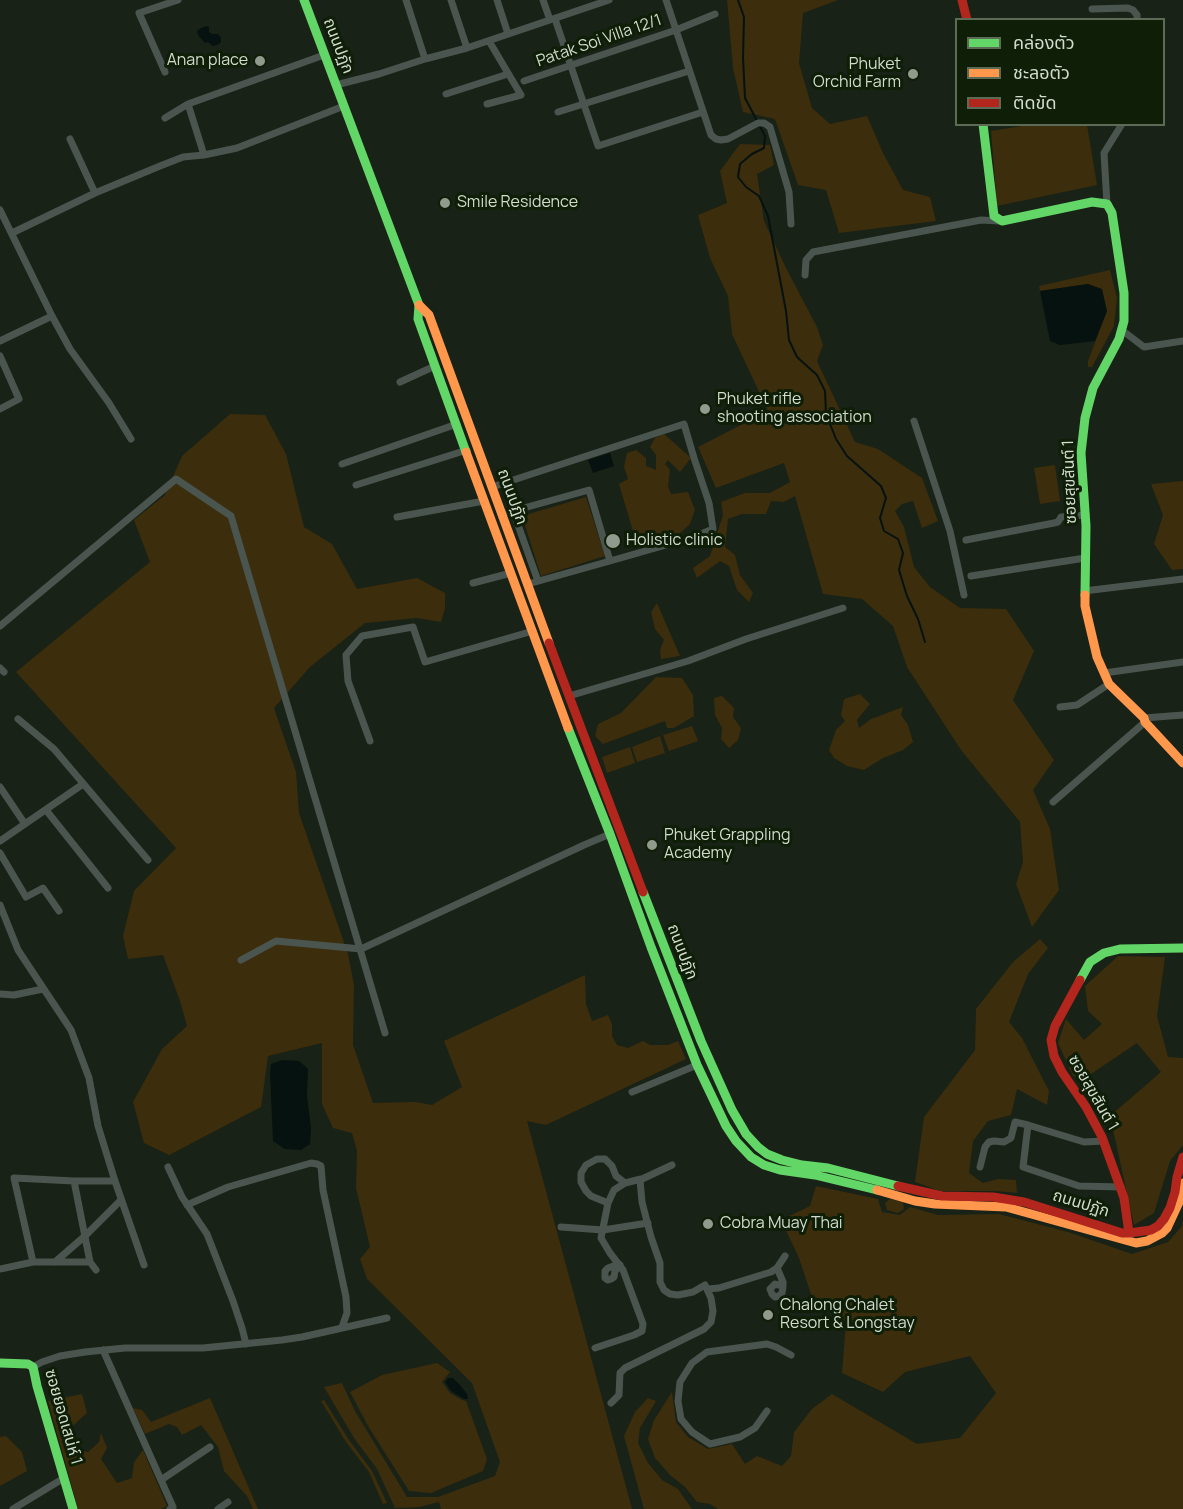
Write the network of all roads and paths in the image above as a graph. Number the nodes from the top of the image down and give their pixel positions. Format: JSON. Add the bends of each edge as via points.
{"nodes":[{"id":1,"x":178,"y":0,"type":"edge"},
{"id":2,"x":304,"y":0,"type":"edge"},
{"id":3,"x":406,"y":0,"type":"edge"},
{"id":4,"x":451,"y":0,"type":"edge"},
{"id":5,"x":497,"y":0,"type":"edge"},
{"id":6,"x":543,"y":0,"type":"edge"},
{"id":7,"x":609,"y":0,"type":"edge"},
{"id":8,"x":666,"y":0,"type":"edge"},
{"id":9,"x":962,"y":0,"type":"edge"},
{"id":10,"x":164,"y":2,"type":"edge"},
{"id":11,"x":588,"y":3,"type":"edge"},
{"id":12,"x":1092,"y":9,"type":"dead end"},
{"id":13,"x":715,"y":14,"type":"dead end"},
{"id":14,"x":966,"y":18,"type":"edge"},
{"id":15,"x":1137,"y":18,"type":"edge"},
{"id":16,"x":552,"y":19,"type":"junction"},
{"id":17,"x":676,"y":30,"type":"junction"},
{"id":18,"x":508,"y":34,"type":"junction"},
{"id":19,"x":489,"y":41,"type":"junction"},
{"id":20,"x":467,"y":48,"type":"junction"},
{"id":21,"x":324,"y":55,"type":"junction"},
{"id":22,"x":425,"y":59,"type":"junction"},
{"id":23,"x":571,"y":65,"type":"junction"},
{"id":24,"x":689,"y":71,"type":"junction"},
{"id":25,"x":165,"y":72,"type":"dead end"},
{"id":26,"x":508,"y":74,"type":"junction"},
{"id":27,"x":524,"y":81,"type":"dead end"},
{"id":28,"x":336,"y":85,"type":"junction"},
{"id":29,"x":446,"y":94,"type":"dead end"},
{"id":30,"x":188,"y":104,"type":"junction"},
{"id":31,"x":487,"y":104,"type":"dead end"},
{"id":32,"x":584,"y":105,"type":"junction"},
{"id":33,"x":344,"y":106,"type":"junction"},
{"id":34,"x":558,"y":112,"type":"dead end"},
{"id":35,"x":703,"y":112,"type":"junction"},
{"id":36,"x":165,"y":118,"type":"dead end"},
{"id":37,"x":982,"y":126,"type":"edge"},
{"id":38,"x":1121,"y":126,"type":"edge"},
{"id":39,"x":70,"y":139,"type":"dead end"},
{"id":40,"x":204,"y":155,"type":"junction"},
{"id":41,"x":95,"y":193,"type":"junction"},
{"id":42,"x":1107,"y":204,"type":"junction"},
{"id":43,"x":0,"y":210,"type":"edge"},
{"id":44,"x":1002,"y":221,"type":"junction"},
{"id":45,"x":791,"y":224,"type":"dead end"},
{"id":46,"x":12,"y":233,"type":"junction"},
{"id":47,"x":805,"y":275,"type":"dead end"},
{"id":48,"x":418,"y":305,"type":"junction"},
{"id":49,"x":52,"y":316,"type":"junction"},
{"id":50,"x":1122,"y":331,"type":"junction"},
{"id":51,"x":0,"y":341,"type":"edge"},
{"id":52,"x":1183,"y":341,"type":"edge"},
{"id":53,"x":0,"y":356,"type":"edge"},
{"id":54,"x":2,"y":365,"type":"edge"},
{"id":55,"x":435,"y":366,"type":"junction"},
{"id":56,"x":400,"y":382,"type":"dead end"},
{"id":57,"x":0,"y":409,"type":"edge"},
{"id":58,"x":914,"y":420,"type":"dead end"},
{"id":59,"x":457,"y":424,"type":"junction"},
{"id":60,"x":131,"y":439,"type":"dead end"},
{"id":61,"x":467,"y":450,"type":"junction"},
{"id":62,"x":342,"y":464,"type":"dead end"},
{"id":63,"x":356,"y":485,"type":"dead end"},
{"id":64,"x":492,"y":487,"type":"junction"},
{"id":65,"x":484,"y":501,"type":"junction"},
{"id":66,"x":513,"y":511,"type":"junction"},
{"id":67,"x":502,"y":514,"type":"junction"},
{"id":68,"x":1086,"y":514,"type":"junction"},
{"id":69,"x":398,"y":517,"type":"dead end"},
{"id":70,"x":966,"y":540,"type":"dead end"},
{"id":71,"x":1085,"y":558,"type":"junction"},
{"id":72,"x":610,"y":561,"type":"junction"},
{"id":73,"x":511,"y":573,"type":"junction"},
{"id":74,"x":971,"y":576,"type":"dead end"},
{"id":75,"x":1183,"y":579,"type":"edge"},
{"id":76,"x":538,"y":581,"type":"junction"},
{"id":77,"x":472,"y":583,"type":"dead end"},
{"id":78,"x":528,"y":584,"type":"junction"},
{"id":79,"x":1084,"y":591,"type":"junction"},
{"id":80,"x":964,"y":595,"type":"dead end"},
{"id":81,"x":843,"y":608,"type":"dead end"},
{"id":82,"x":0,"y":626,"type":"edge"},
{"id":83,"x":532,"y":631,"type":"junction"},
{"id":84,"x":1183,"y":662,"type":"edge"},
{"id":85,"x":1104,"y":674,"type":"junction"},
{"id":86,"x":1109,"y":684,"type":"junction"},
{"id":87,"x":569,"y":696,"type":"junction"},
{"id":88,"x":1060,"y":707,"type":"dead end"},
{"id":89,"x":1183,"y":715,"type":"edge"},
{"id":90,"x":18,"y":719,"type":"dead end"},
{"id":91,"x":1145,"y":720,"type":"junction"},
{"id":92,"x":370,"y":741,"type":"dead end"},
{"id":93,"x":1183,"y":764,"type":"edge"},
{"id":94,"x":83,"y":784,"type":"junction"},
{"id":95,"x":0,"y":787,"type":"edge"},
{"id":96,"x":1053,"y":802,"type":"dead end"},
{"id":97,"x":45,"y":810,"type":"junction"},
{"id":98,"x":25,"y":824,"type":"junction"},
{"id":99,"x":610,"y":834,"type":"junction"},
{"id":100,"x":0,"y":841,"type":"edge"},
{"id":101,"x":628,"y":850,"type":"junction"},
{"id":102,"x":0,"y":853,"type":"edge"},
{"id":103,"x":618,"y":855,"type":"junction"},
{"id":104,"x":148,"y":860,"type":"dead end"},
{"id":105,"x":108,"y":888,"type":"dead end"},
{"id":106,"x":0,"y":905,"type":"edge"},
{"id":107,"x":59,"y":911,"type":"dead end"},
{"id":108,"x":1183,"y":948,"type":"edge"},
{"id":109,"x":361,"y":949,"type":"junction"},
{"id":110,"x":241,"y":960,"type":"dead end"},
{"id":111,"x":43,"y":989,"type":"junction"},
{"id":112,"x":0,"y":994,"type":"edge"},
{"id":113,"x":385,"y":1033,"type":"dead end"},
{"id":114,"x":697,"y":1065,"type":"junction"},
{"id":115,"x":632,"y":1092,"type":"dead end"},
{"id":116,"x":1028,"y":1125,"type":"junction"},
{"id":117,"x":1104,"y":1141,"type":"junction"},
{"id":118,"x":758,"y":1147,"type":"junction"},
{"id":119,"x":751,"y":1157,"type":"junction"},
{"id":120,"x":1183,"y":1157,"type":"edge"},
{"id":121,"x":672,"y":1165,"type":"dead end"},
{"id":122,"x":168,"y":1167,"type":"dead end"},
{"id":123,"x":980,"y":1167,"type":"dead end"},
{"id":124,"x":642,"y":1179,"type":"junction"},
{"id":125,"x":74,"y":1181,"type":"junction"},
{"id":126,"x":115,"y":1181,"type":"junction"},
{"id":127,"x":625,"y":1182,"type":"junction"},
{"id":128,"x":1183,"y":1183,"type":"edge"},
{"id":129,"x":1121,"y":1188,"type":"junction"},
{"id":130,"x":121,"y":1200,"type":"junction"},
{"id":131,"x":608,"y":1203,"type":"junction"},
{"id":132,"x":188,"y":1205,"type":"junction"},
{"id":133,"x":648,"y":1223,"type":"junction"},
{"id":134,"x":561,"y":1227,"type":"dead end"},
{"id":135,"x":603,"y":1230,"type":"junction"},
{"id":136,"x":1129,"y":1233,"type":"junction"},
{"id":137,"x":85,"y":1236,"type":"junction"},
{"id":138,"x":784,"y":1256,"type":"dead end"},
{"id":139,"x":33,"y":1262,"type":"junction"},
{"id":140,"x":55,"y":1262,"type":"junction"},
{"id":141,"x":90,"y":1262,"type":"junction"},
{"id":142,"x":144,"y":1265,"type":"dead end"},
{"id":143,"x":777,"y":1268,"type":"junction"},
{"id":144,"x":0,"y":1269,"type":"edge"},
{"id":145,"x":96,"y":1270,"type":"dead end"},
{"id":146,"x":783,"y":1282,"type":"dead end"},
{"id":147,"x":708,"y":1290,"type":"junction"},
{"id":148,"x":387,"y":1318,"type":"dead end"},
{"id":149,"x":342,"y":1328,"type":"junction"},
{"id":150,"x":246,"y":1344,"type":"junction"},
{"id":151,"x":595,"y":1348,"type":"dead end"},
{"id":152,"x":103,"y":1350,"type":"junction"},
{"id":153,"x":791,"y":1355,"type":"dead end"},
{"id":154,"x":0,"y":1363,"type":"edge"},
{"id":155,"x":33,"y":1366,"type":"junction"},
{"id":156,"x":611,"y":1403,"type":"dead end"},
{"id":157,"x":767,"y":1411,"type":"dead end"},
{"id":158,"x":210,"y":1447,"type":"dead end"},
{"id":159,"x":64,"y":1478,"type":"junction"},
{"id":160,"x":161,"y":1480,"type":"junction"},
{"id":161,"x":228,"y":1502,"type":"dead end"},
{"id":162,"x":173,"y":1508,"type":"edge"},
{"id":163,"x":13,"y":1509,"type":"edge"},
{"id":164,"x":73,"y":1509,"type":"edge"},
{"id":165,"x":218,"y":1509,"type":"edge"}],
"edges":[{"from":1,"to":10,"type":"street"},
{"from":2,"to":21,"type":"main road","name":"ถนนปฏัก"},
{"from":3,"to":22,"type":"street"},
{"from":4,"to":20,"type":"street"},
{"from":5,"to":18,"type":"street"},
{"from":6,"to":16,"type":"street"},
{"from":7,"to":11,"type":"street"},
{"from":8,"to":17,"type":"street"},
{"from":9,"to":14,"type":"main road"},
{"from":10,"to":25,"type":"street","via":[[139,13]]},
{"from":11,"to":16,"type":"street"},
{"from":12,"to":15,"type":"street","via":[[1128,8]]},
{"from":13,"to":17,"type":"street","name":"Patak Soi Villa 12/1"},
{"from":16,"to":18,"type":"street"},
{"from":16,"to":23,"type":"street"},
{"from":17,"to":23,"type":"street","name":"Patak Soi Villa 12/1"},
{"from":17,"to":24,"type":"street"},
{"from":18,"to":19,"type":"street"},
{"from":19,"to":20,"type":"street"},
{"from":19,"to":26,"type":"street"},
{"from":20,"to":22,"type":"street"},
{"from":21,"to":28,"type":"main road","name":"ถนนปฏัก"},
{"from":21,"to":30,"type":"street"},
{"from":22,"to":28,"type":"street"},
{"from":23,"to":27,"type":"street","name":"Patak Soi Villa 12/1"},
{"from":23,"to":32,"type":"street"},
{"from":24,"to":32,"type":"street"},
{"from":24,"to":35,"type":"street"},
{"from":26,"to":29,"type":"street"},
{"from":26,"to":31,"type":"street","via":[[521,95]]},
{"from":28,"to":33,"type":"main road","name":"ถนนปฏัก"},
{"from":30,"to":36,"type":"street"},
{"from":30,"to":40,"type":"street"},
{"from":32,"to":34,"type":"street"},
{"from":32,"to":35,"type":"street","via":[[598,146]]},
{"from":33,"to":40,"type":"street","via":[[237,148]]},
{"from":33,"to":48,"type":"main road","name":"ถนนปฏัก"},
{"from":35,"to":45,"type":"street","via":[[716,139],[728,139],[759,123],[770,127],[789,192]]},
{"from":37,"to":44,"type":"main road","via":[[994,216]]},
{"from":38,"to":42,"type":"street","via":[[1104,153]]},
{"from":39,"to":41,"type":"street"},
{"from":40,"to":41,"type":"street","via":[[183,157]]},
{"from":41,"to":46,"type":"street"},
{"from":42,"to":44,"type":"main road","via":[[1092,202]]},
{"from":42,"to":50,"type":"main road","name":"ซอยสุขสันต์ 1","via":[[1112,213],[1124,292]]},
{"from":43,"to":46,"type":"street"},
{"from":44,"to":47,"type":"street","via":[[981,220],[813,252],[806,260]]},
{"from":46,"to":49,"type":"street"},
{"from":48,"to":55,"type":"main road","name":"ถนนปฏัก","via":[[418,319]]},
{"from":48,"to":64,"type":"main road","name":"ถนนปฏัก","via":[[429,315]]},
{"from":49,"to":51,"type":"street"},
{"from":49,"to":60,"type":"street"},
{"from":50,"to":52,"type":"street","via":[[1144,347]]},
{"from":50,"to":68,"type":"main road","name":"ซอยสุขสันต์ 1","via":[[1093,388],[1085,418],[1081,453]]},
{"from":53,"to":54,"type":"street"},
{"from":54,"to":57,"type":"street","via":[[19,399]]},
{"from":55,"to":56,"type":"street"},
{"from":55,"to":59,"type":"main road","name":"ถนนปฏัก"},
{"from":58,"to":80,"type":"street","via":[[950,531]]},
{"from":59,"to":61,"type":"main road","name":"ถนนปฏัก"},
{"from":59,"to":62,"type":"street"},
{"from":61,"to":63,"type":"street"},
{"from":61,"to":65,"type":"main road","name":"ถนนปฏัก"},
{"from":64,"to":67,"type":"main road","name":"ถนนปฏัก"},
{"from":64,"to":72,"type":"street","via":[[684,424],[709,503],[713,529]]},
{"from":65,"to":69,"type":"street"},
{"from":65,"to":73,"type":"main road","name":"ถนนปฏัก"},
{"from":66,"to":67,"type":"street"},
{"from":66,"to":72,"type":"street","via":[[589,490]]},
{"from":66,"to":76,"type":"street"},
{"from":67,"to":78,"type":"main road","name":"ถนนปฏัก"},
{"from":68,"to":70,"type":"street"},
{"from":68,"to":71,"type":"main road","name":"ซอยสุขสันต์ 1"},
{"from":71,"to":74,"type":"street"},
{"from":71,"to":79,"type":"main road","name":"ซอยสุขสันต์ 1"},
{"from":72,"to":76,"type":"street"},
{"from":73,"to":77,"type":"street"},
{"from":73,"to":83,"type":"main road","name":"ถนนปฏัก"},
{"from":75,"to":79,"type":"street"},
{"from":76,"to":78,"type":"street"},
{"from":78,"to":87,"type":"main road","name":"ถนนปฏัก"},
{"from":79,"to":85,"type":"main road","name":"ซอยสุขสันต์ 1"},
{"from":81,"to":87,"type":"street","via":[[688,661]]},
{"from":82,"to":109,"type":"street","via":[[176,478],[231,516]]},
{"from":83,"to":92,"type":"street","via":[[425,662],[413,627],[362,636],[346,655],[348,681]]},
{"from":83,"to":99,"type":"main road","name":"ถนนปฏัก"},
{"from":84,"to":85,"type":"street"},
{"from":85,"to":86,"type":"main road","name":"ซอยสุขสันต์ 1"},
{"from":86,"to":88,"type":"street","via":[[1077,705]]},
{"from":86,"to":91,"type":"main road","name":"ซอยสุขสันต์ 1"},
{"from":87,"to":101,"type":"main road","name":"ถนนปฏัก"},
{"from":89,"to":91,"type":"street"},
{"from":90,"to":94,"type":"street","via":[[54,749]]},
{"from":91,"to":93,"type":"main road","name":"ซอยสุขสันต์ 1"},
{"from":91,"to":96,"type":"street"},
{"from":94,"to":97,"type":"street"},
{"from":94,"to":104,"type":"street"},
{"from":95,"to":98,"type":"street"},
{"from":97,"to":98,"type":"street"},
{"from":97,"to":105,"type":"street"},
{"from":98,"to":100,"type":"street"},
{"from":99,"to":103,"type":"main road","name":"ถนนปฏัก"},
{"from":99,"to":109,"type":"street"},
{"from":101,"to":103,"type":"main road"},
{"from":101,"to":118,"type":"main road","name":"ถนนปฏัก","via":[[713,1068],[732,1110]]},
{"from":102,"to":107,"type":"street","via":[[26,897],[43,888]]},
{"from":103,"to":114,"type":"main road","name":"ถนนปฏัก"},
{"from":106,"to":111,"type":"street","via":[[18,950]]},
{"from":108,"to":117,"type":"main road","name":"ซอยสุขสันต์ 1","via":[[1120,948],[1104,953],[1090,962],[1054,1026],[1054,1056]]},
{"from":109,"to":110,"type":"street","via":[[276,941]]},
{"from":109,"to":113,"type":"street"},
{"from":111,"to":112,"type":"street"},
{"from":111,"to":126,"type":"street","via":[[71,1030],[89,1078],[98,1126]]},
{"from":114,"to":115,"type":"street"},
{"from":114,"to":119,"type":"main road","name":"ถนนปฏัก","via":[[726,1126]]},
{"from":116,"to":117,"type":"street","via":[[1084,1142]]},
{"from":116,"to":123,"type":"street","via":[[1015,1122],[1011,1138],[989,1142]]},
{"from":116,"to":129,"type":"street","via":[[1023,1167],[1079,1186]]},
{"from":117,"to":129,"type":"main road","name":"ซอยสุขสันต์ 1"},
{"from":118,"to":119,"type":"main road"},
{"from":118,"to":136,"type":"main road","name":"ถนนปฏัก","via":[[767,1154],[802,1165],[942,1196],[1017,1200]]},
{"from":119,"to":128,"type":"main road","name":"ถนนปฏัก","via":[[780,1170],[915,1201],[1006,1207],[1137,1243],[1154,1238],[1167,1228]]},
{"from":120,"to":136,"type":"main road","name":"ถนนปฏัก","via":[[1164,1219],[1151,1230]]},
{"from":121,"to":124,"type":"street"},
{"from":122,"to":132,"type":"street"},
{"from":124,"to":127,"type":"street"},
{"from":124,"to":133,"type":"street","via":[[642,1202]]},
{"from":125,"to":126,"type":"street"},
{"from":125,"to":137,"type":"street"},
{"from":125,"to":139,"type":"street","via":[[14,1178]]},
{"from":126,"to":130,"type":"street"},
{"from":127,"to":131,"type":"street","via":[[614,1190]]},
{"from":127,"to":131,"type":"street","via":[[616,1176],[606,1159],[586,1165],[581,1173],[586,1191]]},
{"from":129,"to":136,"type":"main road","name":"ซอยสุขสันต์ 1"},
{"from":130,"to":137,"type":"street"},
{"from":130,"to":142,"type":"street"},
{"from":131,"to":135,"type":"street"},
{"from":132,"to":149,"type":"street","via":[[228,1187],[311,1163],[321,1166],[346,1297],[347,1313]]},
{"from":132,"to":150,"type":"street","via":[[207,1234]]},
{"from":133,"to":135,"type":"street"},
{"from":133,"to":147,"type":"street","via":[[664,1290],[678,1295],[705,1285]]},
{"from":134,"to":135,"type":"street"},
{"from":135,"to":151,"type":"street","via":[[601,1238],[623,1270],[643,1324],[642,1331]]},
{"from":137,"to":140,"type":"street"},
{"from":137,"to":141,"type":"street"},
{"from":138,"to":143,"type":"street"},
{"from":139,"to":140,"type":"street"},
{"from":139,"to":144,"type":"street"},
{"from":140,"to":141,"type":"street"},
{"from":141,"to":145,"type":"street"},
{"from":143,"to":146,"type":"street"},
{"from":143,"to":147,"type":"street"},
{"from":147,"to":156,"type":"street","via":[[713,1311],[711,1322],[626,1368],[620,1373],[619,1395]]},
{"from":148,"to":149,"type":"street"},
{"from":149,"to":150,"type":"street"},
{"from":150,"to":152,"type":"street"},
{"from":152,"to":155,"type":"street","via":[[60,1356]]},
{"from":152,"to":160,"type":"street"},
{"from":153,"to":157,"type":"street","via":[[767,1344],[707,1352],[692,1363],[680,1382],[681,1419],[710,1444],[740,1437],[755,1428]]},
{"from":154,"to":155,"type":"main road","name":"ซอยยอดเสน่ห์ 1"},
{"from":155,"to":159,"type":"main road","name":"ซอยยอดเสน่ห์ 1"},
{"from":158,"to":160,"type":"street"},
{"from":159,"to":163,"type":"street"},
{"from":159,"to":164,"type":"main road","name":"ซอยยอดเสน่ห์ 1"},
{"from":160,"to":162,"type":"street"},
{"from":161,"to":165,"type":"street"}]}
